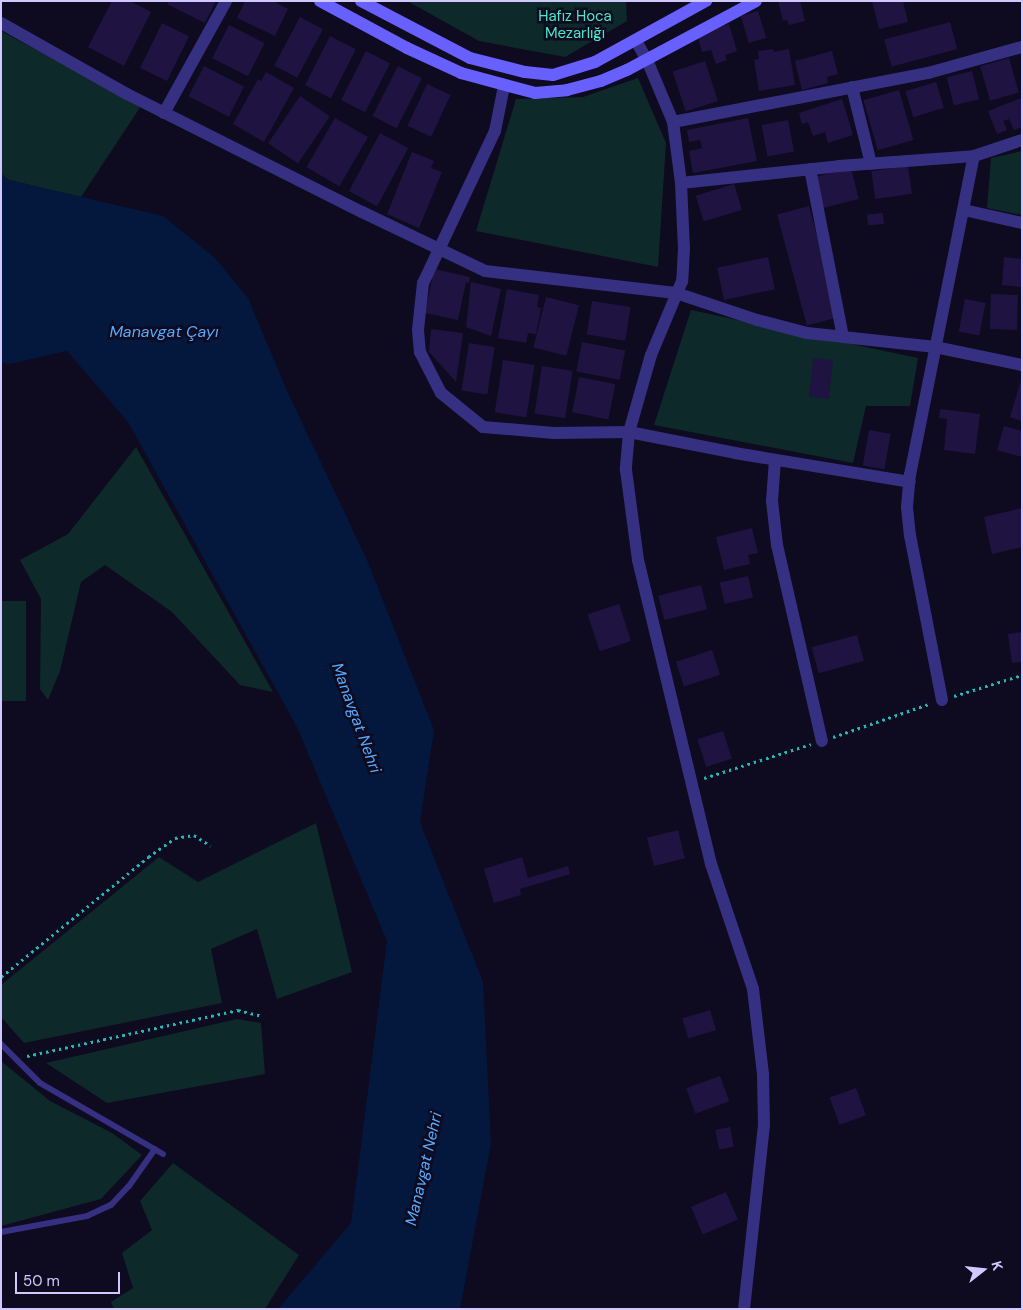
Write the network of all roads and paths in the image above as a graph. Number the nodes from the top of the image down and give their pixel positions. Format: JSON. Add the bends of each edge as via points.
{"nodes":[{"id":1,"x":226,"y":1,"type":"edge"},
{"id":2,"x":320,"y":1,"type":"edge"},
{"id":3,"x":361,"y":1,"type":"edge"},
{"id":4,"x":706,"y":1,"type":"edge"},
{"id":5,"x":756,"y":1,"type":"edge"},
{"id":6,"x":1,"y":22,"type":"edge"},
{"id":7,"x":636,"y":41,"type":"junction"},
{"id":8,"x":1022,"y":47,"type":"edge"},
{"id":9,"x":647,"y":60,"type":"junction"},
{"id":10,"x":504,"y":86,"type":"junction"},
{"id":11,"x":852,"y":87,"type":"junction"},
{"id":12,"x":164,"y":113,"type":"junction"},
{"id":13,"x":673,"y":122,"type":"junction"},
{"id":14,"x":1022,"y":140,"type":"edge"},
{"id":15,"x":974,"y":156,"type":"junction"},
{"id":16,"x":871,"y":164,"type":"junction"},
{"id":17,"x":810,"y":169,"type":"junction"},
{"id":18,"x":681,"y":183,"type":"junction"},
{"id":19,"x":964,"y":210,"type":"junction"},
{"id":20,"x":1022,"y":222,"type":"edge"},
{"id":21,"x":439,"y":250,"type":"junction"},
{"id":22,"x":676,"y":293,"type":"junction"},
{"id":23,"x":843,"y":337,"type":"junction"},
{"id":24,"x":935,"y":347,"type":"junction"},
{"id":25,"x":1022,"y":365,"type":"edge"},
{"id":26,"x":629,"y":432,"type":"junction"},
{"id":27,"x":775,"y":460,"type":"junction"},
{"id":28,"x":910,"y":482,"type":"junction"},
{"id":29,"x":1022,"y":675,"type":"edge"},
{"id":30,"x":942,"y":700,"type":"junction"},
{"id":31,"x":822,"y":741,"type":"junction"},
{"id":32,"x":691,"y":783,"type":"junction"},
{"id":33,"x":211,"y":846,"type":"dead end"},
{"id":34,"x":1,"y":976,"type":"edge"},
{"id":35,"x":262,"y":1016,"type":"dead end"},
{"id":36,"x":1,"y":1044,"type":"edge"},
{"id":37,"x":16,"y":1058,"type":"junction"},
{"id":38,"x":155,"y":1149,"type":"junction"},
{"id":39,"x":163,"y":1154,"type":"dead end"},
{"id":40,"x":1,"y":1232,"type":"edge"},
{"id":41,"x":742,"y":1307,"type":"edge"}],
"edges":[{"from":1,"to":12,"type":"street"},
{"from":2,"to":10,"type":"main road","via":[[461,73]]},
{"from":3,"to":7,"type":"main road","via":[[470,58],[525,72],[553,75],[595,62]]},
{"from":4,"to":7,"type":"main road"},
{"from":5,"to":9,"type":"main road"},
{"from":6,"to":12,"type":"street"},
{"from":7,"to":9,"type":"street"},
{"from":8,"to":11,"type":"street","via":[[928,73]]},
{"from":9,"to":10,"type":"main road","via":[[601,81],[567,90],[536,93]]},
{"from":9,"to":13,"type":"street"},
{"from":10,"to":21,"type":"street","via":[[495,131]]},
{"from":11,"to":13,"type":"street"},
{"from":11,"to":16,"type":"street"},
{"from":12,"to":21,"type":"street"},
{"from":13,"to":18,"type":"street"},
{"from":14,"to":15,"type":"street"},
{"from":15,"to":16,"type":"street"},
{"from":15,"to":19,"type":"street"},
{"from":16,"to":17,"type":"street"},
{"from":17,"to":18,"type":"street"},
{"from":17,"to":23,"type":"street"},
{"from":18,"to":22,"type":"street","via":[[684,248],[682,281]]},
{"from":19,"to":20,"type":"street"},
{"from":19,"to":24,"type":"street"},
{"from":21,"to":22,"type":"street","via":[[485,271]]},
{"from":21,"to":26,"type":"street","via":[[423,282],[418,330],[420,352],[441,393],[484,427],[554,433]]},
{"from":22,"to":23,"type":"street","via":[[765,322],[807,333]]},
{"from":22,"to":26,"type":"street","via":[[651,355]]},
{"from":23,"to":24,"type":"street"},
{"from":24,"to":25,"type":"street"},
{"from":24,"to":28,"type":"street"},
{"from":26,"to":27,"type":"street"},
{"from":26,"to":32,"type":"street","via":[[626,470],[638,560]]},
{"from":27,"to":28,"type":"street"},
{"from":27,"to":31,"type":"street","via":[[772,501],[777,545]]},
{"from":28,"to":30,"type":"street","via":[[910,536]]},
{"from":29,"to":30,"type":"path"},
{"from":30,"to":31,"type":"path"},
{"from":31,"to":32,"type":"path"},
{"from":32,"to":41,"type":"street","via":[[710,864],[753,989],[764,1074],[764,1125],[750,1268]]},
{"from":33,"to":34,"type":"path","via":[[194,835],[175,838]]},
{"from":35,"to":37,"type":"path","via":[[238,1010]]},
{"from":36,"to":37,"type":"lane"},
{"from":37,"to":38,"type":"lane","via":[[40,1083]]},
{"from":38,"to":39,"type":"lane"},
{"from":38,"to":40,"type":"lane","via":[[129,1186],[111,1204],[87,1216]]}]}
